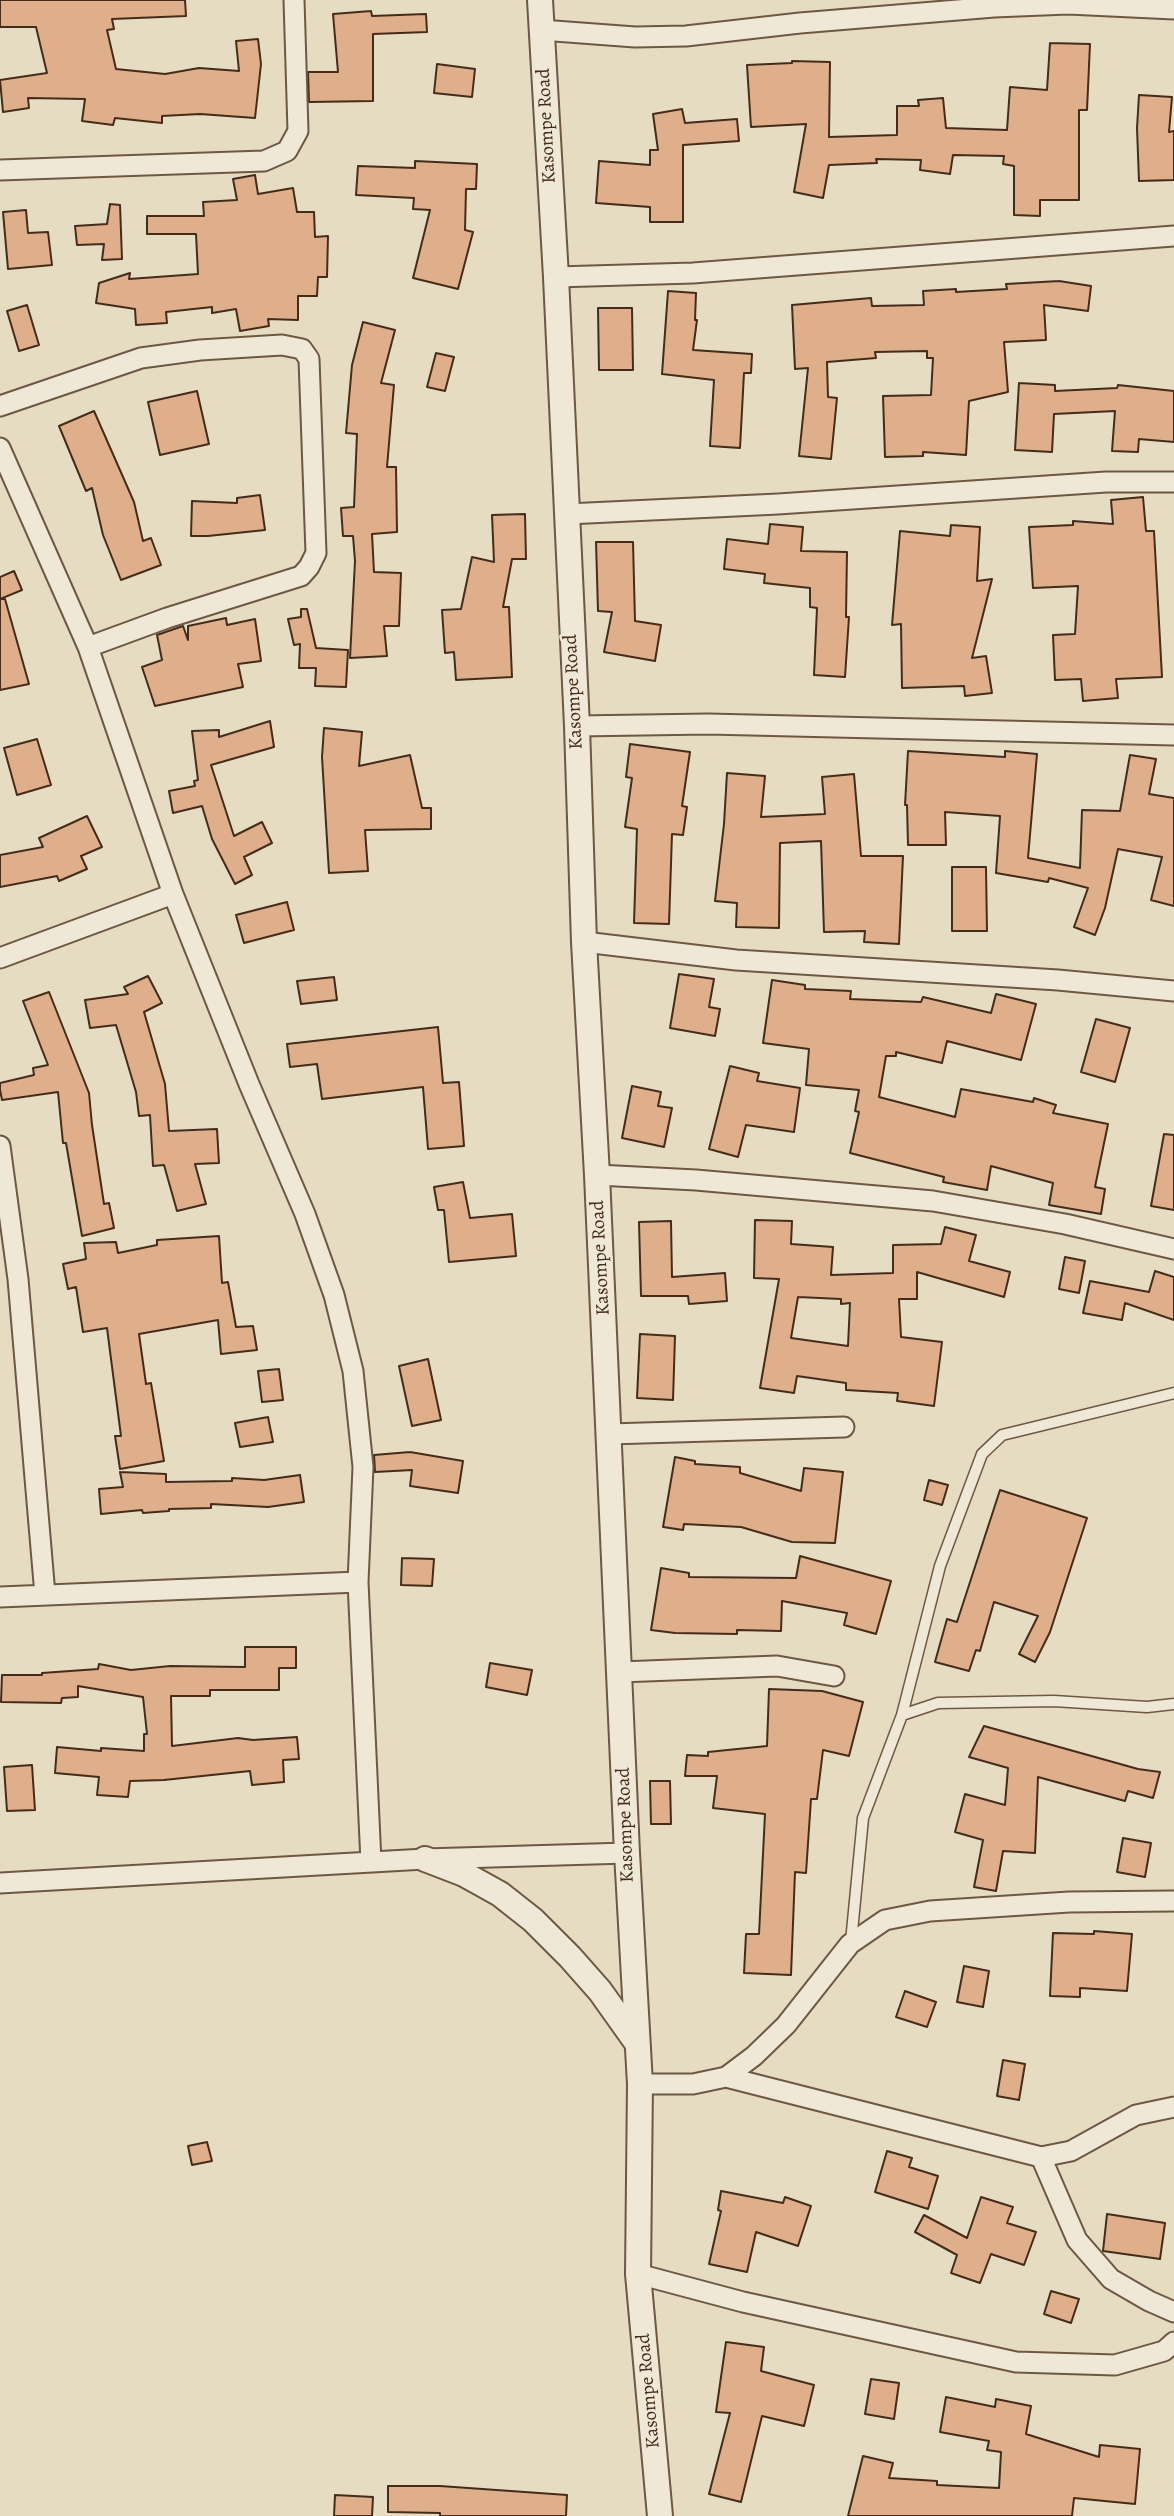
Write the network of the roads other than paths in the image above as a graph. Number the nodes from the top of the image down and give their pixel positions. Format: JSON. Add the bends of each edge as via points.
{"nodes":[{"id":1,"x":295,"y":0,"type":"edge"},
{"id":2,"x":540,"y":0,"type":"edge"},
{"id":3,"x":1174,"y":9,"type":"edge"},
{"id":4,"x":541,"y":30,"type":"junction"},
{"id":5,"x":0,"y":170,"type":"edge"},
{"id":6,"x":1174,"y":236,"type":"edge"},
{"id":7,"x":556,"y":277,"type":"junction"},
{"id":8,"x":0,"y":406,"type":"edge"},
{"id":9,"x":1,"y":454,"type":"edge"},
{"id":10,"x":1174,"y":482,"type":"edge"},
{"id":11,"x":567,"y":514,"type":"junction"},
{"id":12,"x":88,"y":648,"type":"junction"},
{"id":13,"x":577,"y":726,"type":"junction"},
{"id":14,"x":1174,"y":735,"type":"edge"},
{"id":15,"x":173,"y":894,"type":"junction"},
{"id":16,"x":584,"y":942,"type":"junction"},
{"id":17,"x":0,"y":958,"type":"edge"},
{"id":18,"x":1174,"y":991,"type":"edge"},
{"id":19,"x":0,"y":1146,"type":"edge"},
{"id":20,"x":597,"y":1175,"type":"junction"},
{"id":21,"x":1174,"y":1249,"type":"edge"},
{"id":22,"x":1174,"y":1393,"type":"edge"},
{"id":23,"x":844,"y":1427,"type":"dead end"},
{"id":24,"x":609,"y":1434,"type":"junction"},
{"id":25,"x":358,"y":1582,"type":"junction"},
{"id":26,"x":45,"y":1595,"type":"junction"},
{"id":27,"x":0,"y":1597,"type":"edge"},
{"id":28,"x":620,"y":1672,"type":"junction"},
{"id":29,"x":834,"y":1676,"type":"dead end"},
{"id":30,"x":1174,"y":1704,"type":"edge"},
{"id":31,"x":902,"y":1715,"type":"junction"},
{"id":32,"x":627,"y":1853,"type":"junction"},
{"id":33,"x":425,"y":1860,"type":"junction"},
{"id":34,"x":371,"y":1863,"type":"junction"},
{"id":35,"x":0,"y":1883,"type":"edge"},
{"id":36,"x":1174,"y":1901,"type":"edge"},
{"id":37,"x":850,"y":1944,"type":"junction"},
{"id":38,"x":637,"y":2044,"type":"junction"},
{"id":39,"x":726,"y":2077,"type":"junction"},
{"id":40,"x":639,"y":2084,"type":"junction"},
{"id":41,"x":1174,"y":2107,"type":"edge"},
{"id":42,"x":1041,"y":2157,"type":"junction"},
{"id":43,"x":639,"y":2274,"type":"junction"},
{"id":44,"x":1174,"y":2312,"type":"edge"},
{"id":45,"x":1174,"y":2342,"type":"edge"},
{"id":46,"x":660,"y":2516,"type":"edge"}],
"edges":[{"from":1,"to":5,"type":"street","via":[[298,131],[287,151],[264,161]]},
{"from":2,"to":4,"type":"street","name":"Kasompe Road"},
{"from":3,"to":4,"type":"street","via":[[1068,4],[994,7],[686,36]]},
{"from":4,"to":7,"type":"street","name":"Kasompe Road"},
{"from":6,"to":7,"type":"street","via":[[693,273]]},
{"from":7,"to":11,"type":"street","name":"Kasompe Road"},
{"from":8,"to":12,"type":"street","via":[[141,358],[282,345],[302,349],[309,359],[316,553],[309,567],[301,576]]},
{"from":9,"to":12,"type":"street"},
{"from":10,"to":11,"type":"street"},
{"from":11,"to":13,"type":"street","name":"Kasompe Road"},
{"from":12,"to":15,"type":"street"},
{"from":13,"to":14,"type":"street","via":[[722,724]]},
{"from":13,"to":16,"type":"street","name":"Kasompe Road"},
{"from":15,"to":17,"type":"street"},
{"from":15,"to":25,"type":"street","via":[[305,1213],[334,1295],[353,1371],[363,1466]]},
{"from":16,"to":18,"type":"street","via":[[736,960]]},
{"from":16,"to":20,"type":"street","name":"Kasompe Road"},
{"from":19,"to":26,"type":"street","via":[[18,1279]]},
{"from":20,"to":21,"type":"street","via":[[933,1201]]},
{"from":20,"to":24,"type":"street","name":"Kasompe Road"},
{"from":22,"to":31,"type":"lane","via":[[1002,1435],[982,1454],[940,1566]]},
{"from":23,"to":24,"type":"street"},
{"from":24,"to":28,"type":"street","name":"Kasompe Road"},
{"from":25,"to":26,"type":"street"},
{"from":25,"to":34,"type":"street"},
{"from":26,"to":27,"type":"street"},
{"from":28,"to":29,"type":"street","via":[[777,1667]]},
{"from":28,"to":32,"type":"street","name":"Kasompe Road"},
{"from":30,"to":31,"type":"lane","via":[[938,1703]]},
{"from":31,"to":37,"type":"lane","via":[[863,1818]]},
{"from":32,"to":33,"type":"street"},
{"from":32,"to":38,"type":"street","name":"Kasompe Road"},
{"from":33,"to":34,"type":"street"},
{"from":33,"to":38,"type":"street","via":[[500,1894],[533,1920],[600,1991]]},
{"from":34,"to":35,"type":"street"},
{"from":36,"to":37,"type":"street","via":[[930,1911],[885,1920]]},
{"from":37,"to":39,"type":"street","via":[[786,2025]]},
{"from":38,"to":40,"type":"street","name":"Kasompe Road"},
{"from":39,"to":40,"type":"street","via":[[693,2084]]},
{"from":39,"to":42,"type":"street"},
{"from":40,"to":43,"type":"street","name":"Kasompe Road"},
{"from":41,"to":42,"type":"street","via":[[1136,2115],[1072,2151]]},
{"from":42,"to":44,"type":"street","via":[[1077,2240],[1111,2279]]},
{"from":43,"to":45,"type":"street","via":[[743,2302],[1016,2362],[1115,2365],[1164,2351]]},
{"from":43,"to":46,"type":"street","name":"Kasompe Road"}]}
